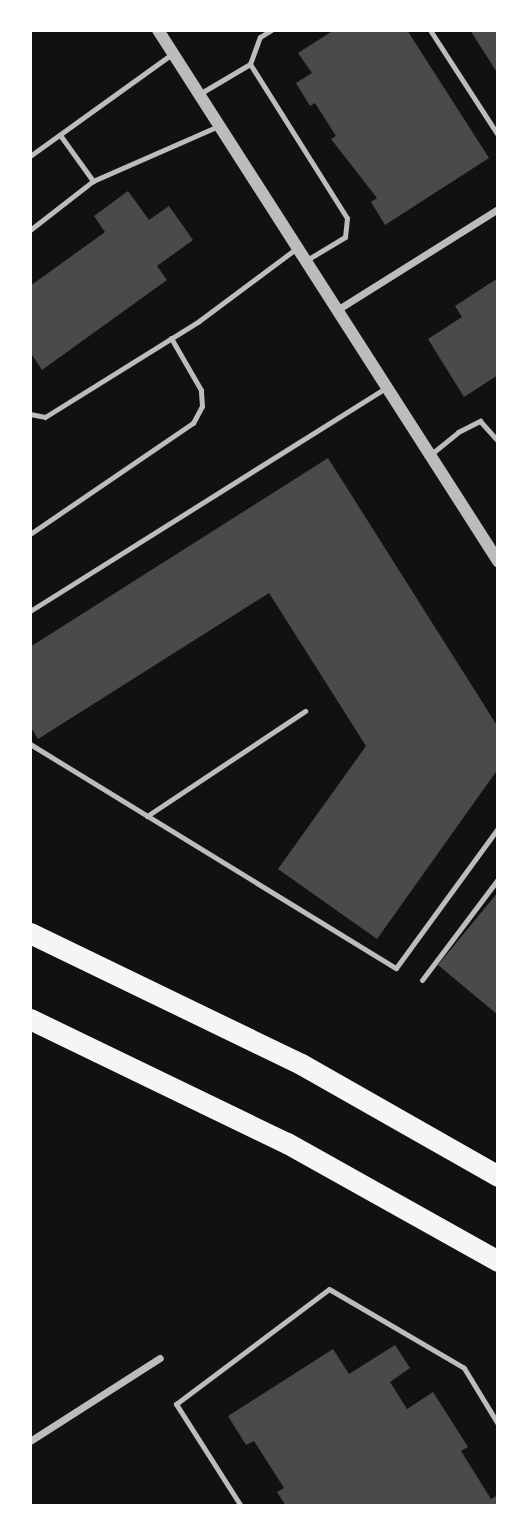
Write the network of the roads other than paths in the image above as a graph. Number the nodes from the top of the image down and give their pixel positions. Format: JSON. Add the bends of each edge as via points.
{"nodes":[{"id":1,"x":158,"y":30,"type":"edge"},
{"id":2,"x":271,"y":30,"type":"edge"},
{"id":3,"x":430,"y":30,"type":"edge"},
{"id":4,"x":173,"y":54,"type":"junction"},
{"id":5,"x":250,"y":64,"type":"junction"},
{"id":6,"x":199,"y":95,"type":"junction"},
{"id":7,"x":219,"y":125,"type":"junction"},
{"id":8,"x":60,"y":135,"type":"junction"},
{"id":9,"x":498,"y":135,"type":"edge"},
{"id":10,"x":30,"y":156,"type":"edge"},
{"id":11,"x":93,"y":181,"type":"junction"},
{"id":12,"x":498,"y":209,"type":"edge"},
{"id":13,"x":30,"y":230,"type":"edge"},
{"id":14,"x":298,"y":248,"type":"junction"},
{"id":15,"x":306,"y":261,"type":"junction"},
{"id":16,"x":337,"y":310,"type":"junction"},
{"id":17,"x":171,"y":338,"type":"junction"},
{"id":18,"x":387,"y":387,"type":"junction"},
{"id":19,"x":30,"y":414,"type":"edge"},
{"id":20,"x":498,"y":440,"type":"edge"},
{"id":21,"x":430,"y":455,"type":"junction"},
{"id":22,"x":30,"y":534,"type":"edge"},
{"id":23,"x":497,"y":556,"type":"edge"},
{"id":24,"x":30,"y":611,"type":"edge"},
{"id":25,"x":305,"y":711,"type":"dead end"},
{"id":26,"x":30,"y":744,"type":"edge"},
{"id":27,"x":147,"y":816,"type":"junction"},
{"id":28,"x":498,"y":828,"type":"edge"},
{"id":29,"x":498,"y":879,"type":"edge"},
{"id":30,"x":30,"y":933,"type":"edge"},
{"id":31,"x":422,"y":980,"type":"dead end"},
{"id":32,"x":30,"y":1019,"type":"edge"},
{"id":33,"x":498,"y":1176,"type":"edge"},
{"id":34,"x":498,"y":1261,"type":"edge"},
{"id":35,"x":160,"y":1358,"type":"dead end"},
{"id":36,"x":498,"y":1424,"type":"edge"},
{"id":37,"x":30,"y":1441,"type":"edge"},
{"id":38,"x":241,"y":1506,"type":"edge"}],
"edges":[{"from":1,"to":4,"type":"street"},
{"from":2,"to":5,"type":"lane","via":[[260,37]]},
{"from":3,"to":9,"type":"lane"},
{"from":4,"to":6,"type":"street"},
{"from":4,"to":8,"type":"lane"},
{"from":5,"to":6,"type":"lane"},
{"from":5,"to":15,"type":"lane","via":[[348,218],[345,237]]},
{"from":6,"to":7,"type":"street"},
{"from":7,"to":11,"type":"lane"},
{"from":7,"to":14,"type":"street"},
{"from":8,"to":10,"type":"lane"},
{"from":8,"to":11,"type":"lane"},
{"from":11,"to":13,"type":"lane"},
{"from":12,"to":16,"type":"street"},
{"from":14,"to":15,"type":"street"},
{"from":14,"to":17,"type":"lane"},
{"from":15,"to":16,"type":"street"},
{"from":16,"to":18,"type":"street"},
{"from":17,"to":19,"type":"lane","via":[[45,417]]},
{"from":17,"to":22,"type":"lane","via":[[201,390],[202,407],[193,423]]},
{"from":18,"to":21,"type":"street"},
{"from":18,"to":24,"type":"lane"},
{"from":20,"to":21,"type":"lane","via":[[480,421]]},
{"from":21,"to":23,"type":"street"},
{"from":25,"to":27,"type":"lane"},
{"from":26,"to":27,"type":"lane"},
{"from":27,"to":28,"type":"lane","via":[[396,968]]},
{"from":29,"to":31,"type":"lane"},
{"from":30,"to":33,"type":"highway","via":[[301,1063]]},
{"from":32,"to":34,"type":"highway","via":[[287,1143]]},
{"from":35,"to":37,"type":"street"},
{"from":36,"to":38,"type":"lane","via":[[464,1368],[329,1289],[176,1404]]}]}
